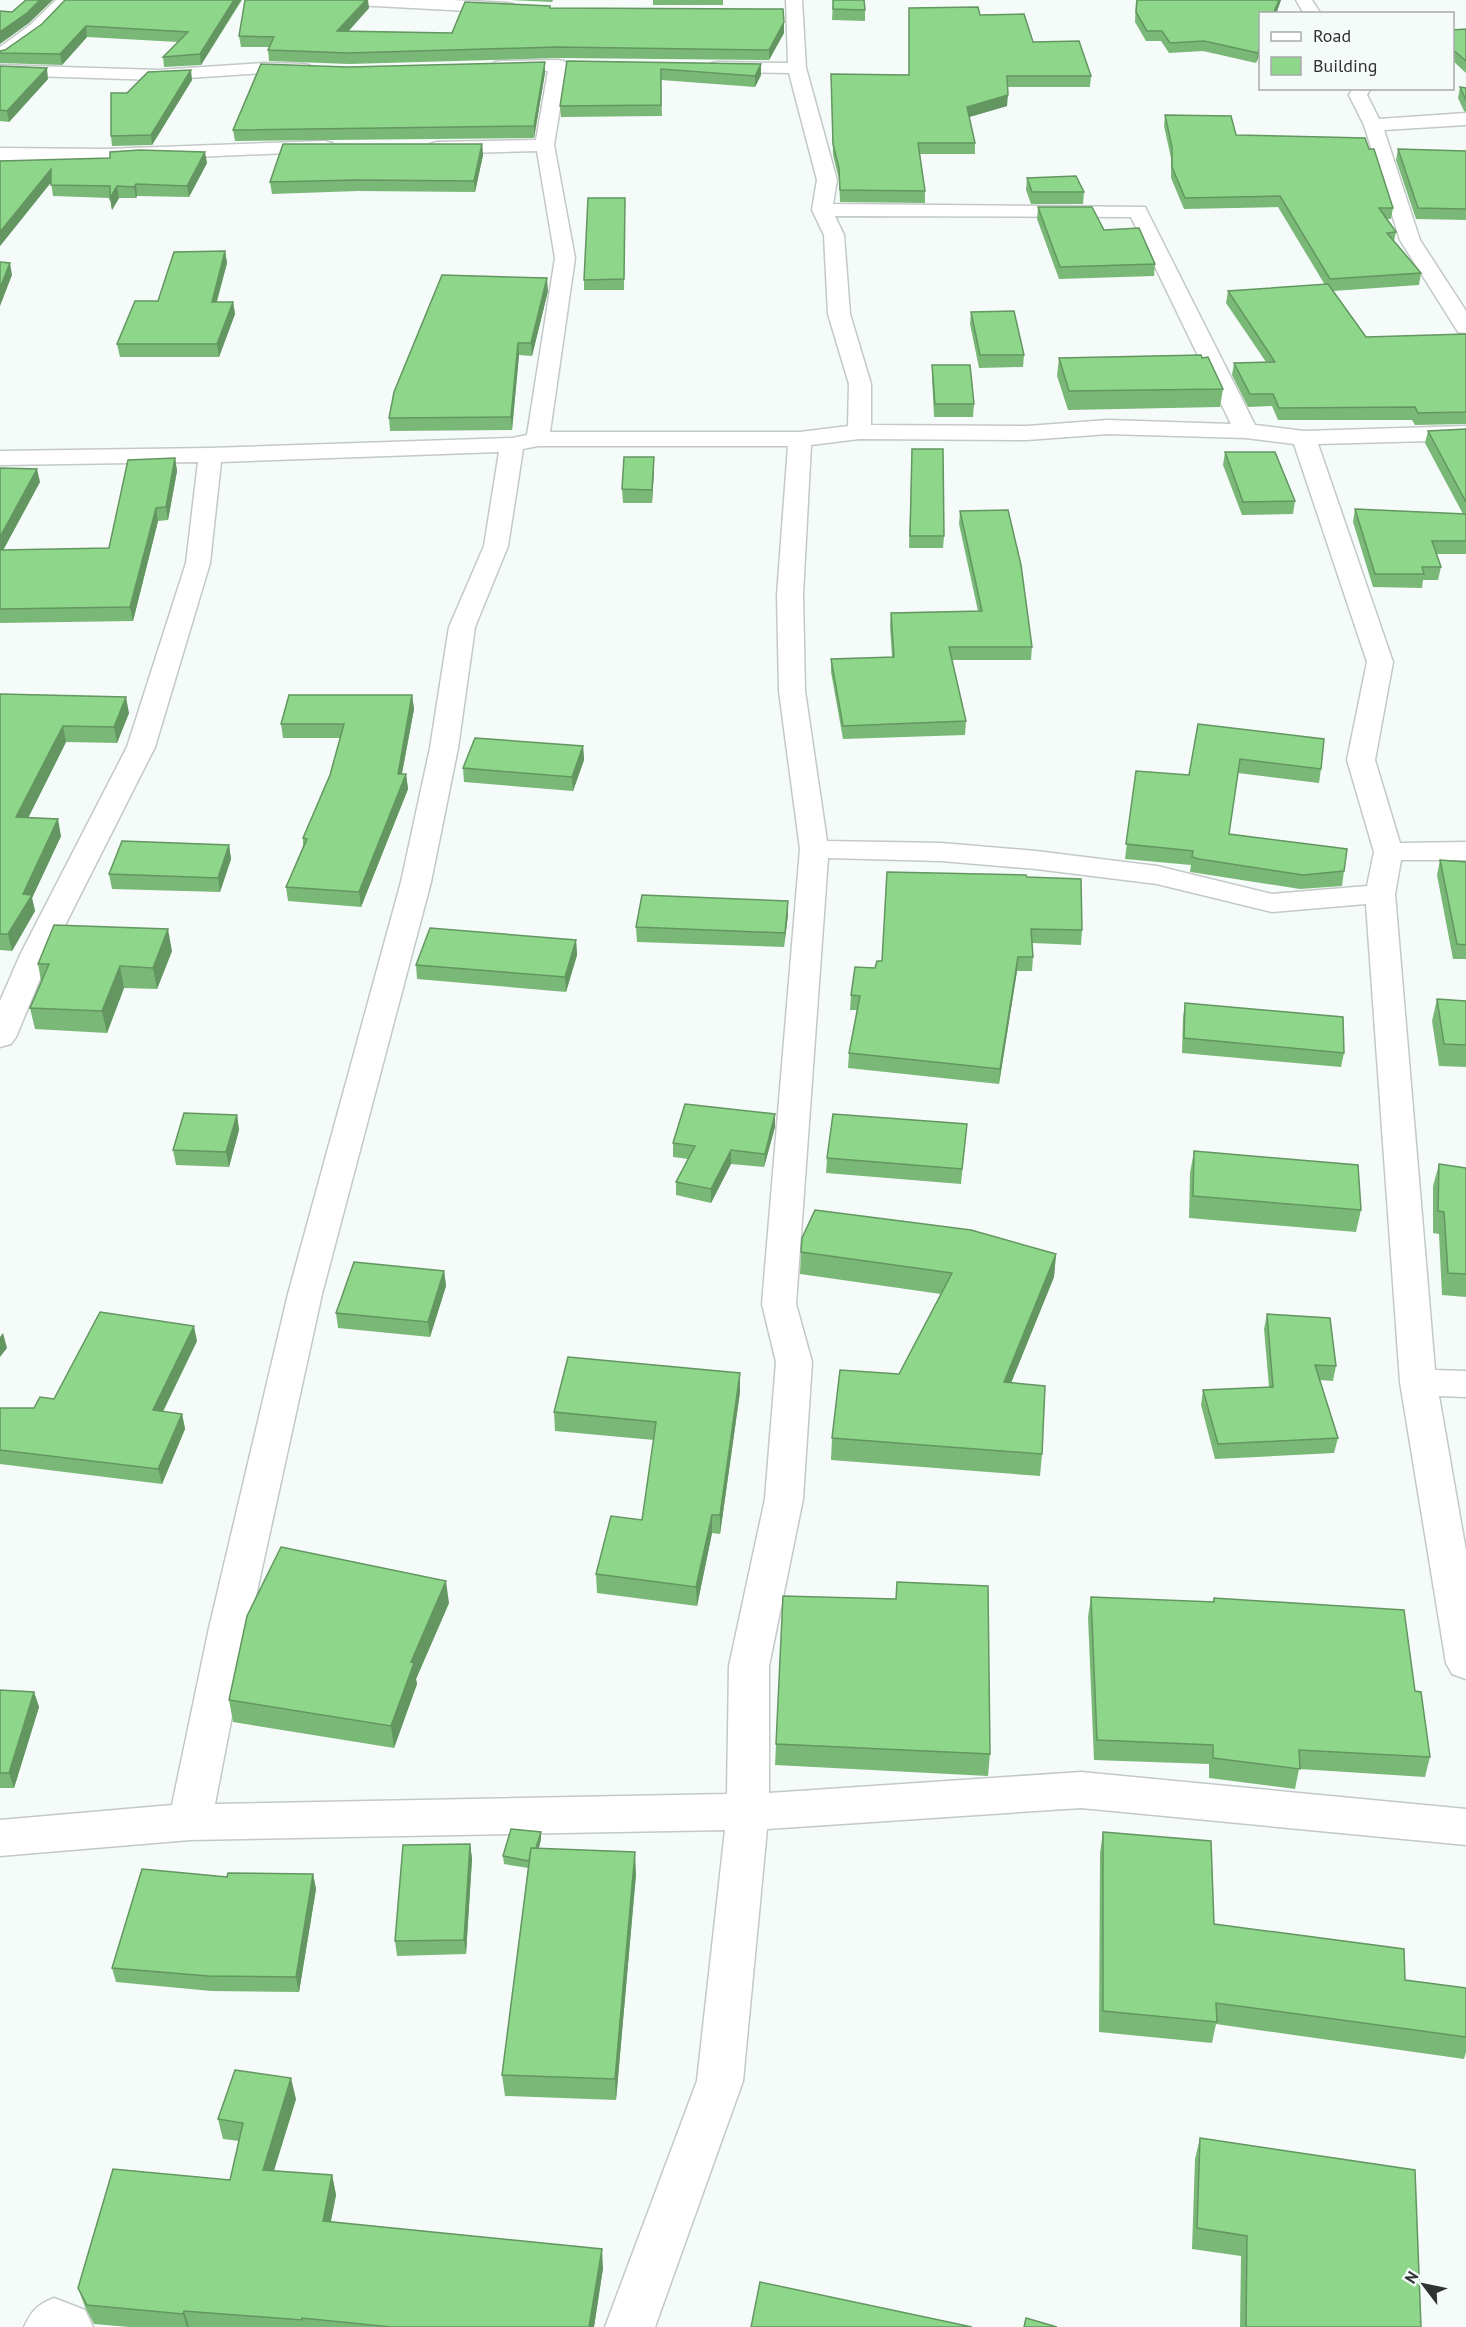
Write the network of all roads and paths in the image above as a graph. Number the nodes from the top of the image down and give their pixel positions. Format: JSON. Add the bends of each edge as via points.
{"nodes":[{"id":1,"x":66,"y":0,"type":"edge"},
{"id":2,"x":356,"y":0,"type":"edge"},
{"id":3,"x":789,"y":8,"type":"edge"},
{"id":4,"x":530,"y":9,"type":"edge"},
{"id":5,"x":0,"y":56,"type":"edge"},
{"id":6,"x":488,"y":67,"type":"edge"},
{"id":7,"x":702,"y":67,"type":"edge"},
{"id":8,"x":797,"y":68,"type":"junction"},
{"id":9,"x":0,"y":70,"type":"edge"},
{"id":10,"x":317,"y":70,"type":"edge"},
{"id":11,"x":1361,"y":90,"type":"edge"},
{"id":12,"x":1466,"y":119,"type":"edge"},
{"id":13,"x":1373,"y":125,"type":"junction"},
{"id":14,"x":546,"y":145,"type":"junction"},
{"id":15,"x":346,"y":147,"type":"edge"},
{"id":16,"x":417,"y":148,"type":"edge"},
{"id":17,"x":0,"y":154,"type":"edge"},
{"id":18,"x":822,"y":210,"type":"junction"},
{"id":19,"x":1466,"y":327,"type":"edge"},
{"id":20,"x":1245,"y":431,"type":"junction"},
{"id":21,"x":859,"y":432,"type":"junction"},
{"id":22,"x":1466,"y":433,"type":"edge"},
{"id":23,"x":1304,"y":438,"type":"junction"},
{"id":24,"x":800,"y":439,"type":"junction"},
{"id":25,"x":525,"y":442,"type":"junction"},
{"id":26,"x":210,"y":455,"type":"junction"},
{"id":27,"x":0,"y":458,"type":"edge"},
{"id":28,"x":814,"y":849,"type":"junction"},
{"id":29,"x":1466,"y":850,"type":"edge"},
{"id":30,"x":1388,"y":852,"type":"junction"},
{"id":31,"x":1380,"y":894,"type":"junction"},
{"id":32,"x":0,"y":1037,"type":"edge"},
{"id":33,"x":1418,"y":1382,"type":"junction"},
{"id":34,"x":1466,"y":1384,"type":"edge"},
{"id":35,"x":1466,"y":1664,"type":"edge"},
{"id":36,"x":748,"y":1812,"type":"junction"},
{"id":37,"x":190,"y":1822,"type":"junction"},
{"id":38,"x":1466,"y":1827,"type":"edge"},
{"id":39,"x":0,"y":1838,"type":"edge"},
{"id":40,"x":49,"y":2327,"type":"edge"},
{"id":41,"x":68,"y":2327,"type":"edge"},
{"id":42,"x":630,"y":2327,"type":"edge"}],
"edges":[{"from":1,"to":5,"type":"street"},
{"from":2,"to":4,"type":"street"},
{"from":3,"to":8,"type":"street","via":[[799,50]]},
{"from":6,"to":14,"type":"street","via":[[564,65]]},
{"from":7,"to":8,"type":"street"},
{"from":8,"to":18,"type":"street","via":[[827,180]]},
{"from":9,"to":10,"type":"street","via":[[159,75],[264,68]]},
{"from":11,"to":13,"type":"street","via":[[1358,95]]},
{"from":12,"to":13,"type":"street"},
{"from":13,"to":19,"type":"street","via":[[1410,240]]},
{"from":14,"to":16,"type":"street"},
{"from":14,"to":25,"type":"street","via":[[565,258]]},
{"from":15,"to":17,"type":"street","via":[[105,155]]},
{"from":18,"to":20,"type":"street","via":[[1138,211]]},
{"from":18,"to":21,"type":"street","via":[[834,235],[839,314],[860,384]]},
{"from":20,"to":21,"type":"street","via":[[1108,427],[1027,433]]},
{"from":20,"to":23,"type":"street"},
{"from":21,"to":24,"type":"street"},
{"from":22,"to":23,"type":"street"},
{"from":23,"to":30,"type":"street","via":[[1380,662],[1361,760]]},
{"from":24,"to":25,"type":"street"},
{"from":24,"to":28,"type":"street","via":[[790,595],[792,691]]},
{"from":25,"to":26,"type":"street"},
{"from":25,"to":37,"type":"street","via":[[496,546],[462,627],[444,748],[416,882],[305,1294],[229,1628]]},
{"from":26,"to":27,"type":"street"},
{"from":26,"to":32,"type":"street","via":[[198,563],[141,747],[35,955]]},
{"from":28,"to":31,"type":"street","via":[[941,852],[1036,860],[1157,876],[1272,903]]},
{"from":28,"to":36,"type":"street","via":[[779,1304],[794,1362],[784,1499],[749,1666]]},
{"from":29,"to":30,"type":"street"},
{"from":30,"to":31,"type":"street"},
{"from":31,"to":33,"type":"street"},
{"from":33,"to":34,"type":"street"},
{"from":33,"to":35,"type":"street"},
{"from":36,"to":37,"type":"street"},
{"from":36,"to":38,"type":"street","via":[[1081,1790]]},
{"from":36,"to":42,"type":"street","via":[[720,2081]]},
{"from":37,"to":39,"type":"street"},
{"from":40,"to":41,"type":"street","via":[[54,2322]]}]}
